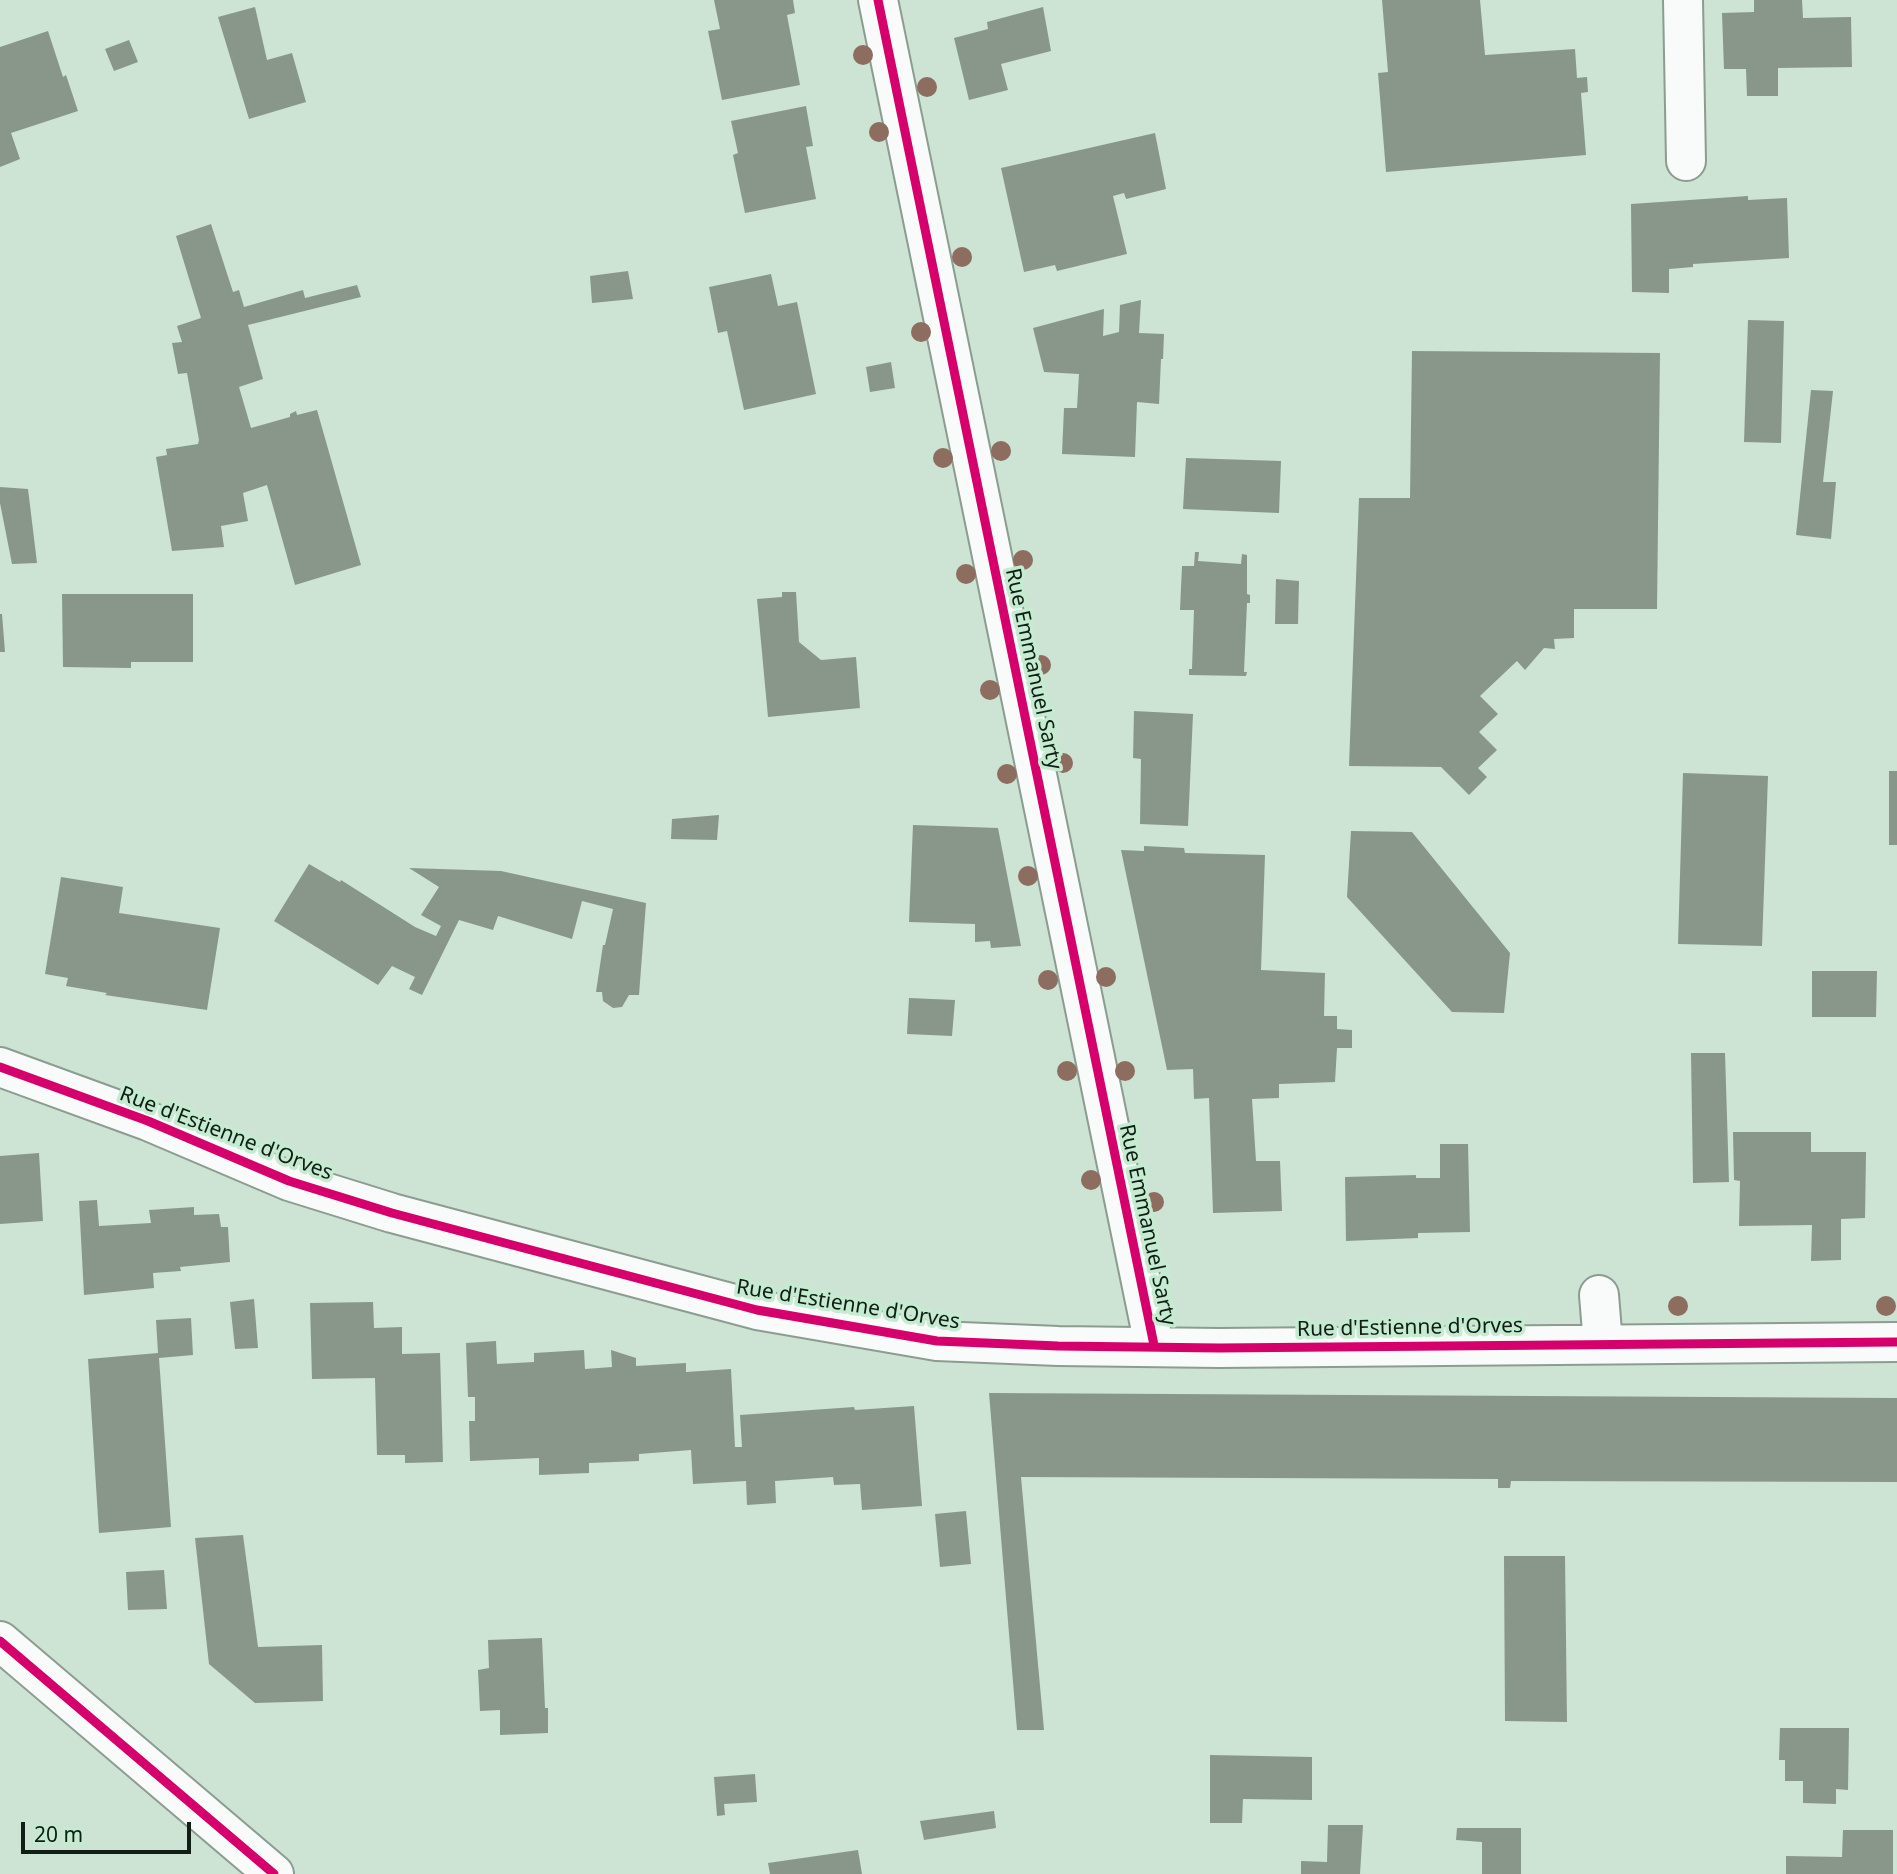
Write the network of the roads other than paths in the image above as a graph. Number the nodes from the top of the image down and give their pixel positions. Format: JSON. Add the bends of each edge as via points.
{"nodes":[{"id":1,"x":878,"y":0,"type":"edge"},
{"id":2,"x":1683,"y":0,"type":"edge"},
{"id":3,"x":1686,"y":160,"type":"dead end"},
{"id":4,"x":0,"y":1067,"type":"edge"},
{"id":5,"x":1599,"y":1295,"type":"dead end"},
{"id":6,"x":1897,"y":1342,"type":"edge"},
{"id":7,"x":1603,"y":1344,"type":"junction"},
{"id":8,"x":1154,"y":1346,"type":"junction"},
{"id":9,"x":0,"y":1642,"type":"edge"},
{"id":10,"x":274,"y":1874,"type":"edge"}],
"edges":[{"from":1,"to":8,"type":"street","name":"Rue Emmanuel Sarty"},
{"from":2,"to":3,"type":"street"},
{"from":4,"to":8,"type":"street","name":"Rue d'Estienne d'Orves","via":[[148,1121],[289,1181],[757,1310],[937,1341]]},
{"from":5,"to":7,"type":"street"},
{"from":6,"to":7,"type":"street","name":"Rue d'Estienne d'Orves"},
{"from":7,"to":8,"type":"street","name":"Rue d'Estienne d'Orves"},
{"from":9,"to":10,"type":"street"}]}
